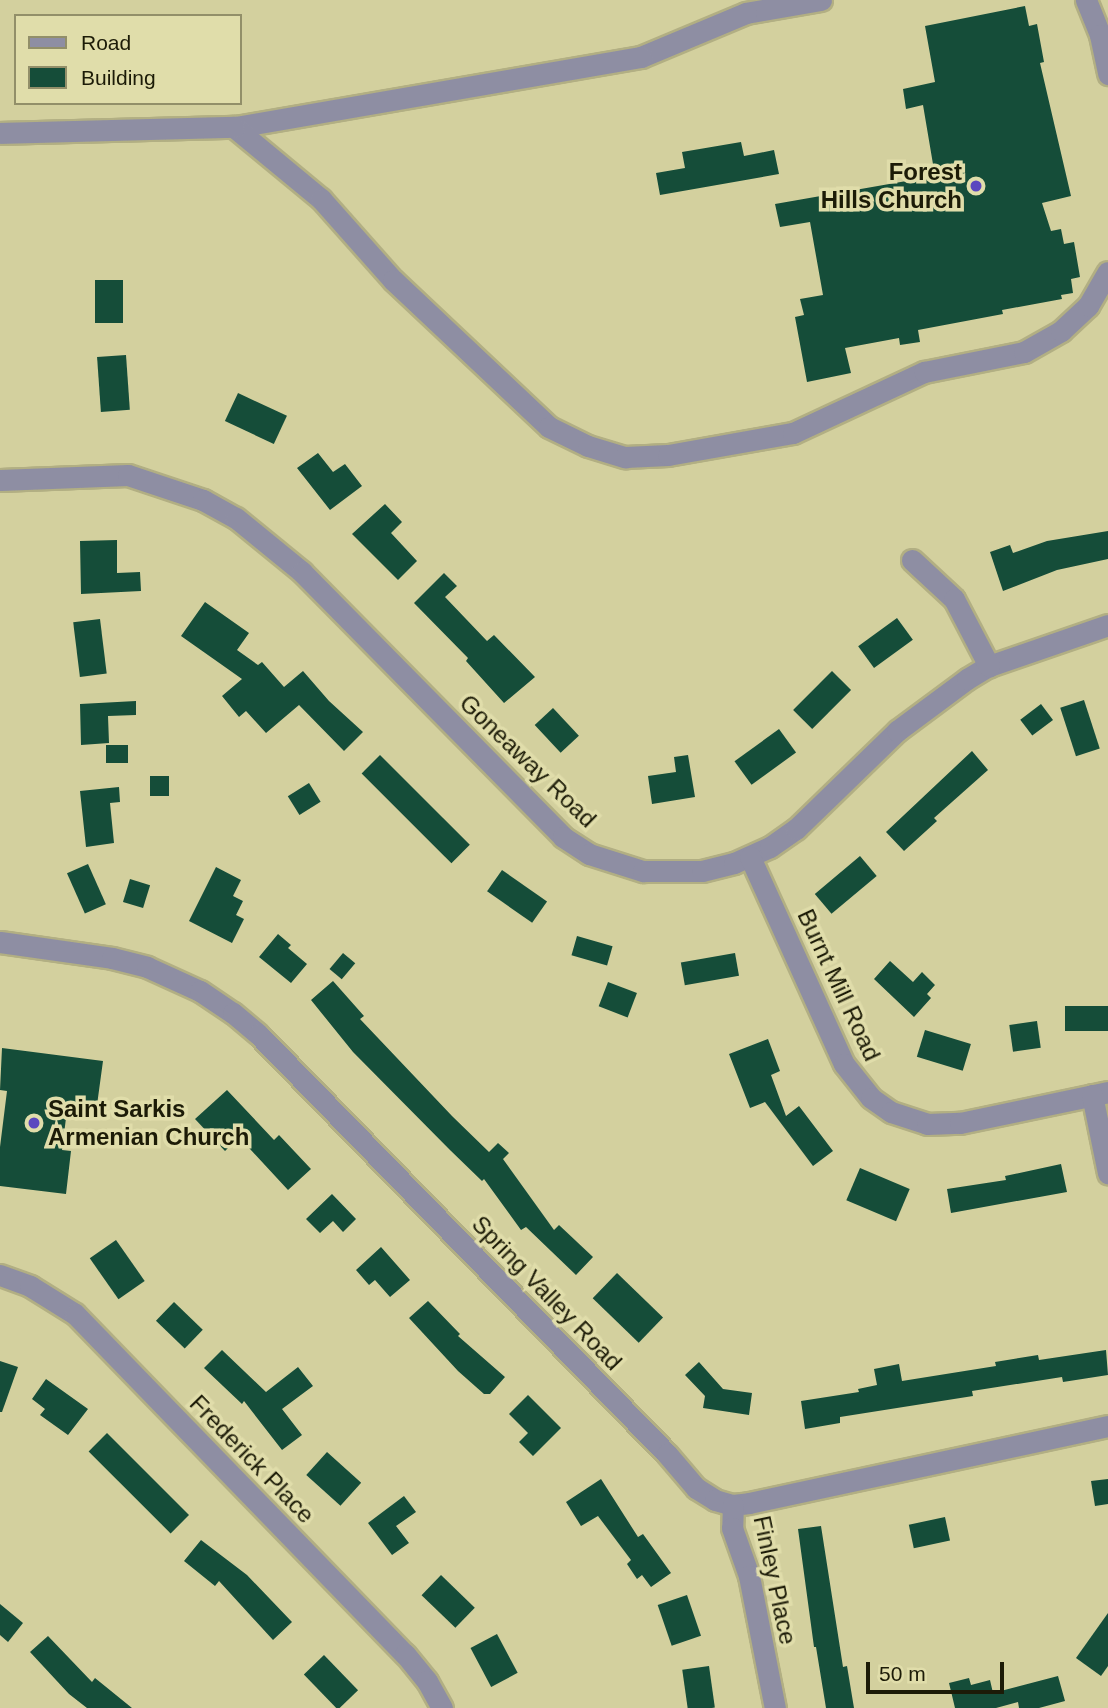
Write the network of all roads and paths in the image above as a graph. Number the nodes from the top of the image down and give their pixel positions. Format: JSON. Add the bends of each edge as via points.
{"nodes":[{"id":1,"x":821,"y":0,"type":"edge"},
{"id":2,"x":1086,"y":0,"type":"edge"},
{"id":3,"x":1108,"y":74,"type":"edge"},
{"id":4,"x":234,"y":127,"type":"junction"},
{"id":5,"x":0,"y":133,"type":"edge"},
{"id":6,"x":1108,"y":272,"type":"edge"},
{"id":7,"x":0,"y":481,"type":"edge"},
{"id":8,"x":912,"y":560,"type":"dead end"},
{"id":9,"x":1108,"y":625,"type":"edge"},
{"id":10,"x":989,"y":666,"type":"junction"},
{"id":11,"x":750,"y":857,"type":"junction"},
{"id":12,"x":0,"y":942,"type":"edge"},
{"id":13,"x":1100,"y":1094,"type":"edge"},
{"id":14,"x":1108,"y":1174,"type":"edge"},
{"id":15,"x":0,"y":1275,"type":"edge"},
{"id":16,"x":1108,"y":1426,"type":"edge"},
{"id":17,"x":733,"y":1505,"type":"junction"},
{"id":18,"x":442,"y":1708,"type":"edge"},
{"id":19,"x":775,"y":1708,"type":"edge"}],
"edges":[{"from":1,"to":4,"type":"street","via":[[746,13],[641,57]]},
{"from":2,"to":3,"type":"street"},
{"from":4,"to":5,"type":"street"},
{"from":4,"to":6,"type":"street","via":[[321,199],[393,280],[549,427],[625,457],[668,455],[793,433],[924,372],[1024,352],[1061,331],[1088,306]]},
{"from":7,"to":11,"type":"street","name":"Goneaway Road","via":[[128,475],[203,500],[259,534],[302,572],[563,837],[589,854],[643,872],[675,873],[702,871]]},
{"from":8,"to":10,"type":"street","via":[[954,599]]},
{"from":9,"to":10,"type":"street","name":"Goneaway Road"},
{"from":10,"to":11,"type":"street","name":"Goneaway Road","via":[[897,731],[796,829]]},
{"from":11,"to":13,"type":"street","name":"Burnt Mill Road","via":[[844,1064],[871,1098],[891,1112],[927,1124],[960,1123]]},
{"from":12,"to":17,"type":"street","name":"Spring Valley Road","via":[[147,967],[233,1013],[317,1094],[696,1489]]},
{"from":13,"to":14,"type":"street"},
{"from":15,"to":18,"type":"street","name":"Frederick Place","via":[[30,1286],[75,1314],[405,1654]]},
{"from":16,"to":17,"type":"street"},
{"from":17,"to":19,"type":"street","name":"Finley Place","via":[[732,1528],[749,1576]]}]}
